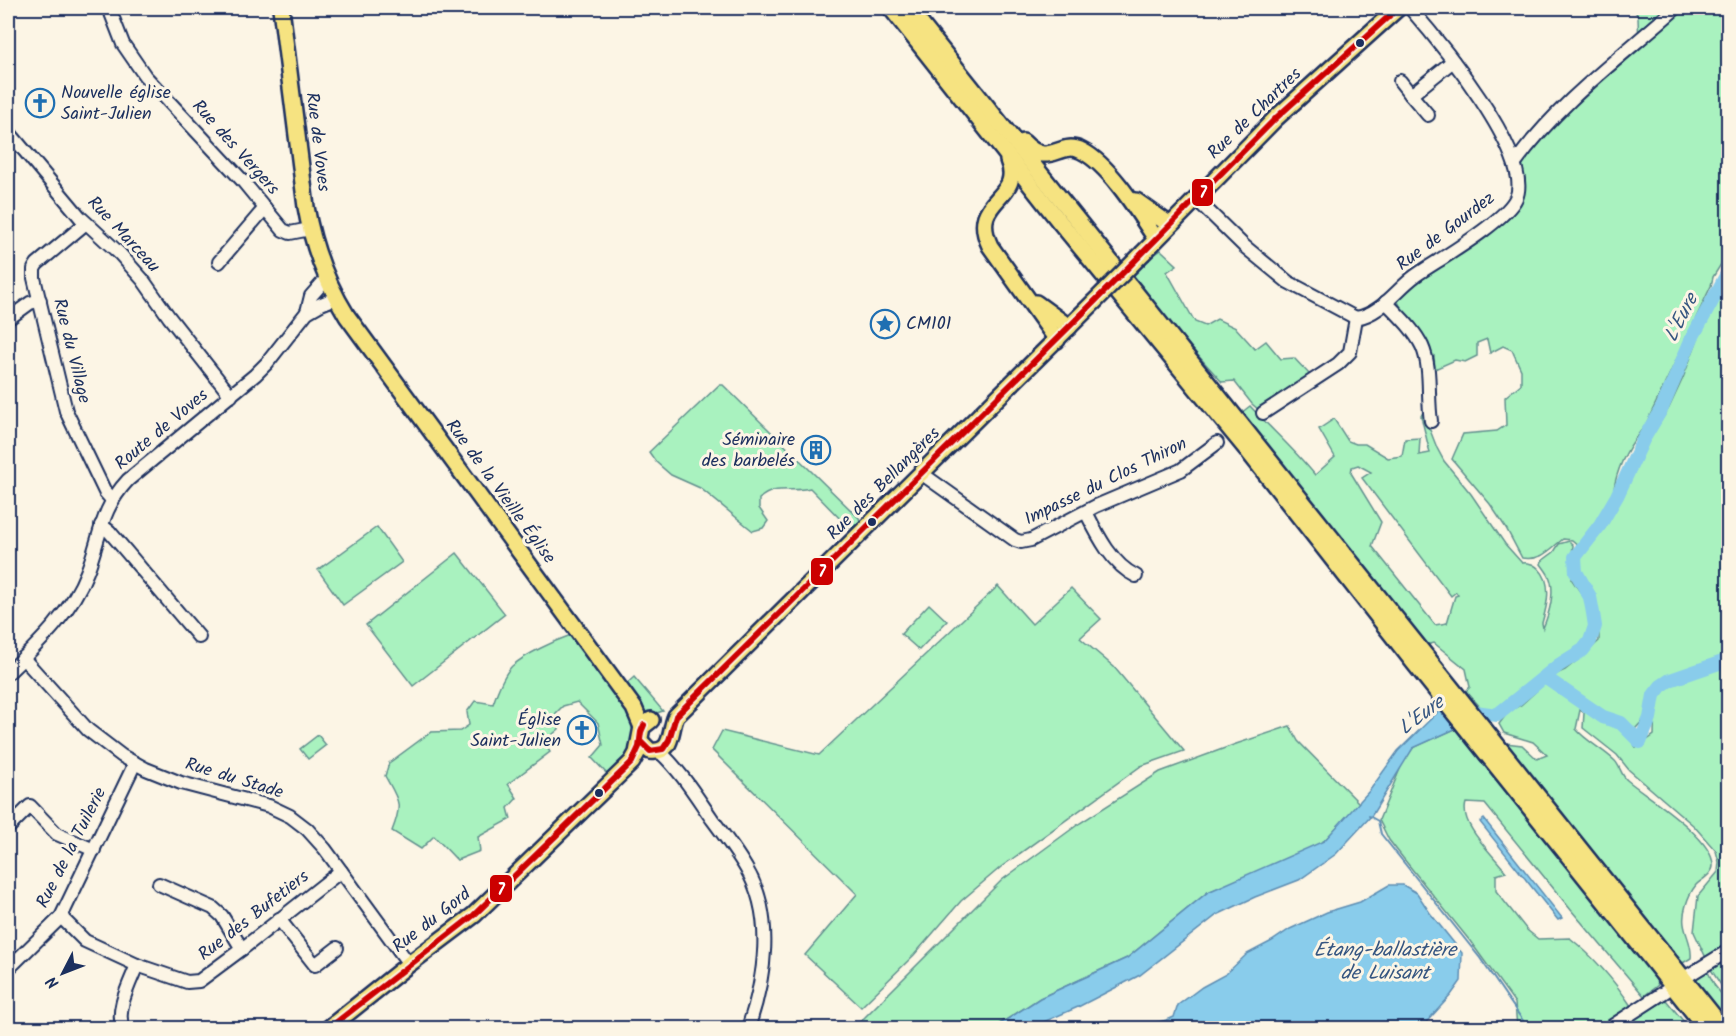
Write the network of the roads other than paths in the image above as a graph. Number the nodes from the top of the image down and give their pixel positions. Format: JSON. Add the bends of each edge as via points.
{"nodes":[{"id":1,"x":109,"y":8,"type":"edge"},
{"id":2,"x":281,"y":8,"type":"edge"},
{"id":3,"x":891,"y":8,"type":"edge"},
{"id":4,"x":908,"y":8,"type":"edge"},
{"id":5,"x":1398,"y":8,"type":"edge"},
{"id":6,"x":1410,"y":8,"type":"edge"},
{"id":7,"x":1676,"y":8,"type":"edge"},
{"id":8,"x":1453,"y":62,"type":"junction"},
{"id":9,"x":1400,"y":81,"type":"dead end"},
{"id":10,"x":1412,"y":95,"type":"junction"},
{"id":11,"x":981,"y":98,"type":"junction"},
{"id":12,"x":1428,"y":114,"type":"dead end"},
{"id":13,"x":8,"y":130,"type":"edge"},
{"id":14,"x":1005,"y":152,"type":"junction"},
{"id":15,"x":1055,"y":153,"type":"junction"},
{"id":16,"x":1515,"y":164,"type":"junction"},
{"id":17,"x":1001,"y":196,"type":"junction"},
{"id":18,"x":1128,"y":196,"type":"junction"},
{"id":19,"x":1059,"y":197,"type":"junction"},
{"id":20,"x":1196,"y":199,"type":"junction"},
{"id":21,"x":265,"y":208,"type":"junction"},
{"id":22,"x":1059,"y":221,"type":"junction"},
{"id":23,"x":86,"y":223,"type":"junction"},
{"id":24,"x":1170,"y":225,"type":"junction"},
{"id":25,"x":310,"y":230,"type":"junction"},
{"id":26,"x":1156,"y":239,"type":"junction"},
{"id":27,"x":219,"y":262,"type":"dead end"},
{"id":28,"x":326,"y":279,"type":"junction"},
{"id":29,"x":336,"y":298,"type":"junction"},
{"id":30,"x":1029,"y":298,"type":"junction"},
{"id":31,"x":40,"y":300,"type":"junction"},
{"id":32,"x":1386,"y":302,"type":"junction"},
{"id":33,"x":1093,"y":303,"type":"joint"},
{"id":34,"x":307,"y":312,"type":"junction"},
{"id":35,"x":1356,"y":318,"type":"junction"},
{"id":36,"x":8,"y":319,"type":"edge"},
{"id":37,"x":1069,"y":327,"type":"junction"},
{"id":38,"x":1057,"y":340,"type":"junction"},
{"id":39,"x":1202,"y":386,"type":"junction"},
{"id":40,"x":231,"y":396,"type":"junction"},
{"id":41,"x":1263,"y":413,"type":"dead end"},
{"id":42,"x":1431,"y":421,"type":"dead end"},
{"id":43,"x":1217,"y":443,"type":"dead end"},
{"id":44,"x":921,"y":473,"type":"junction"},
{"id":45,"x":112,"y":500,"type":"junction"},
{"id":46,"x":1086,"y":512,"type":"junction"},
{"id":47,"x":101,"y":525,"type":"junction"},
{"id":48,"x":1136,"y":576,"type":"dead end"},
{"id":49,"x":199,"y":637,"type":"dead end"},
{"id":50,"x":23,"y":658,"type":"junction"},
{"id":51,"x":8,"y":673,"type":"edge"},
{"id":52,"x":659,"y":736,"type":"junction"},
{"id":53,"x":135,"y":763,"type":"junction"},
{"id":54,"x":1509,"y":771,"type":"junction"},
{"id":55,"x":8,"y":828,"type":"edge"},
{"id":56,"x":94,"y":850,"type":"junction"},
{"id":57,"x":341,"y":871,"type":"junction"},
{"id":58,"x":159,"y":884,"type":"dead end"},
{"id":59,"x":61,"y":916,"type":"junction"},
{"id":60,"x":279,"y":919,"type":"junction"},
{"id":61,"x":337,"y":948,"type":"dead end"},
{"id":62,"x":242,"y":949,"type":"junction"},
{"id":63,"x":1728,"y":951,"type":"edge"},
{"id":64,"x":10,"y":961,"type":"edge"},
{"id":65,"x":409,"y":964,"type":"junction"},
{"id":66,"x":137,"y":965,"type":"junction"},
{"id":67,"x":1689,"y":975,"type":"dead end"},
{"id":68,"x":1666,"y":991,"type":"dead end"},
{"id":69,"x":123,"y":1029,"type":"edge"},
{"id":70,"x":329,"y":1029,"type":"edge"},
{"id":71,"x":748,"y":1029,"type":"edge"},
{"id":72,"x":1609,"y":1029,"type":"edge"},
{"id":73,"x":1707,"y":1029,"type":"edge"},
{"id":74,"x":1723,"y":1029,"type":"edge"}],
"edges":[{"from":1,"to":21,"type":"street","name":"Rue des Vergers","via":[[123,44],[145,76]]},
{"from":2,"to":25,"type":"main road","name":"Rue de Voves"},
{"from":3,"to":14,"type":"main road"},
{"from":4,"to":11,"type":"main road"},
{"from":5,"to":20,"type":"main road","name":"Rue de Chartres","via":[[1276,118]]},
{"from":6,"to":8,"type":"street","name":"Rue de Gourdez"},
{"from":7,"to":16,"type":"street","via":[[1576,95]]},
{"from":8,"to":10,"type":"street"},
{"from":8,"to":16,"type":"street","name":"Rue de Gourdez","via":[[1488,112]]},
{"from":9,"to":10,"type":"street"},
{"from":10,"to":12,"type":"street"},
{"from":11,"to":15,"type":"main road","via":[[1034,152]]},
{"from":11,"to":19,"type":"main road"},
{"from":13,"to":23,"type":"street","name":"Rue Marceau"},
{"from":14,"to":17,"type":"main road","via":[[1012,171]]},
{"from":14,"to":22,"type":"main road"},
{"from":15,"to":18,"type":"main road","via":[[1071,148],[1082,151]]},
{"from":15,"to":19,"type":"main road","via":[[1050,170]]},
{"from":16,"to":32,"type":"street","name":"Rue de Gourdez","via":[[1520,178],[1515,201],[1483,230],[1415,276]]},
{"from":17,"to":22,"type":"main road","via":[[1019,191],[1034,196]]},
{"from":17,"to":30,"type":"main road","via":[[983,220],[986,237]]},
{"from":18,"to":24,"type":"main road"},
{"from":18,"to":26,"type":"main road"},
{"from":19,"to":39,"type":"main road"},
{"from":20,"to":24,"type":"main road","name":"Rue de Chartres"},
{"from":20,"to":35,"type":"street","via":[[1288,282]]},
{"from":21,"to":25,"type":"street","name":"Rue des Vergers","via":[[283,230]]},
{"from":21,"to":27,"type":"street"},
{"from":22,"to":39,"type":"main road"},
{"from":23,"to":31,"type":"street","name":"Rue du Village","via":[[34,269]]},
{"from":23,"to":40,"type":"street","name":"Rue Marceau","via":[[143,280]]},
{"from":24,"to":26,"type":"main road","name":"Rue de Chartres"},
{"from":25,"to":28,"type":"main road","name":"Rue de Voves"},
{"from":26,"to":33,"type":"main road","name":"Rue de Chartres","bridge":true},
{"from":28,"to":29,"type":"main road","name":"Rue de Voves"},
{"from":28,"to":34,"type":"street","via":[[311,296]]},
{"from":29,"to":34,"type":"street"},
{"from":29,"to":52,"type":"main road","name":"Rue de la Vieille Église","via":[[634,708]]},
{"from":30,"to":37,"type":"main road"},
{"from":30,"to":38,"type":"main road"},
{"from":31,"to":36,"type":"street"},
{"from":31,"to":45,"type":"street","name":"Rue du Village","via":[[66,411]]},
{"from":32,"to":35,"type":"street","name":"Rue de Gourdez","via":[[1370,315]]},
{"from":32,"to":42,"type":"street","via":[[1422,346]]},
{"from":33,"to":37,"type":"main road","name":"Rue des Bellangères"},
{"from":34,"to":40,"type":"street","via":[[267,363]]},
{"from":35,"to":41,"type":"street","via":[[1350,352]]},
{"from":37,"to":38,"type":"main road","name":"Rue des Bellangères"},
{"from":38,"to":44,"type":"main road","name":"Rue des Bellangères"},
{"from":39,"to":54,"type":"main road"},
{"from":40,"to":45,"type":"street","name":"Route de Voves","via":[[128,480]]},
{"from":43,"to":46,"type":"street","name":"Impasse du Clos Thiron","via":[[1181,470]]},
{"from":44,"to":46,"type":"street","name":"Impasse du Clos Thiron","via":[[1020,542]]},
{"from":44,"to":52,"type":"main road","name":"Rue des Bellangères"},
{"from":45,"to":47,"type":"street","name":"Route de Voves"},
{"from":46,"to":48,"type":"street","via":[[1115,559],[1126,572]]},
{"from":47,"to":49,"type":"street"},
{"from":47,"to":50,"type":"street","name":"Route de Voves","via":[[87,573],[74,600]]},
{"from":50,"to":51,"type":"street","name":"Route de Voves"},
{"from":50,"to":53,"type":"street","name":"Rue du Stade","via":[[88,730]]},
{"from":52,"to":65,"type":"main road","name":"Rue du Gord","via":[[474,915]]},
{"from":52,"to":71,"type":"street","via":[[754,885],[765,939],[764,966]]},
{"from":53,"to":56,"type":"street","name":"Rue de la Tuilerie"},
{"from":53,"to":57,"type":"street","name":"Rue du Stade","via":[[182,783],[269,806],[290,816],[308,830]]},
{"from":54,"to":73,"type":"main road"},
{"from":54,"to":74,"type":"main road"},
{"from":55,"to":56,"type":"street","via":[[30,806],[57,834]]},
{"from":56,"to":59,"type":"street","name":"Rue de la Tuilerie"},
{"from":57,"to":60,"type":"street","name":"Rue des Bufetiers"},
{"from":57,"to":65,"type":"street","name":"Rue du Stade"},
{"from":58,"to":62,"type":"street","via":[[213,908]]},
{"from":59,"to":64,"type":"street","name":"Rue de la Tuilerie"},
{"from":59,"to":66,"type":"street","name":"Rue des Bufetiers","via":[[85,941]]},
{"from":60,"to":61,"type":"street","via":[[315,965]]},
{"from":60,"to":62,"type":"street","name":"Rue des Bufetiers"},
{"from":62,"to":66,"type":"street","name":"Rue des Bufetiers","via":[[199,981],[188,982]]},
{"from":63,"to":67,"type":"street"},
{"from":65,"to":70,"type":"main road","name":"Rue du Gord"},
{"from":66,"to":69,"type":"street","via":[[122,1009]]},
{"from":68,"to":72,"type":"street"}]}
